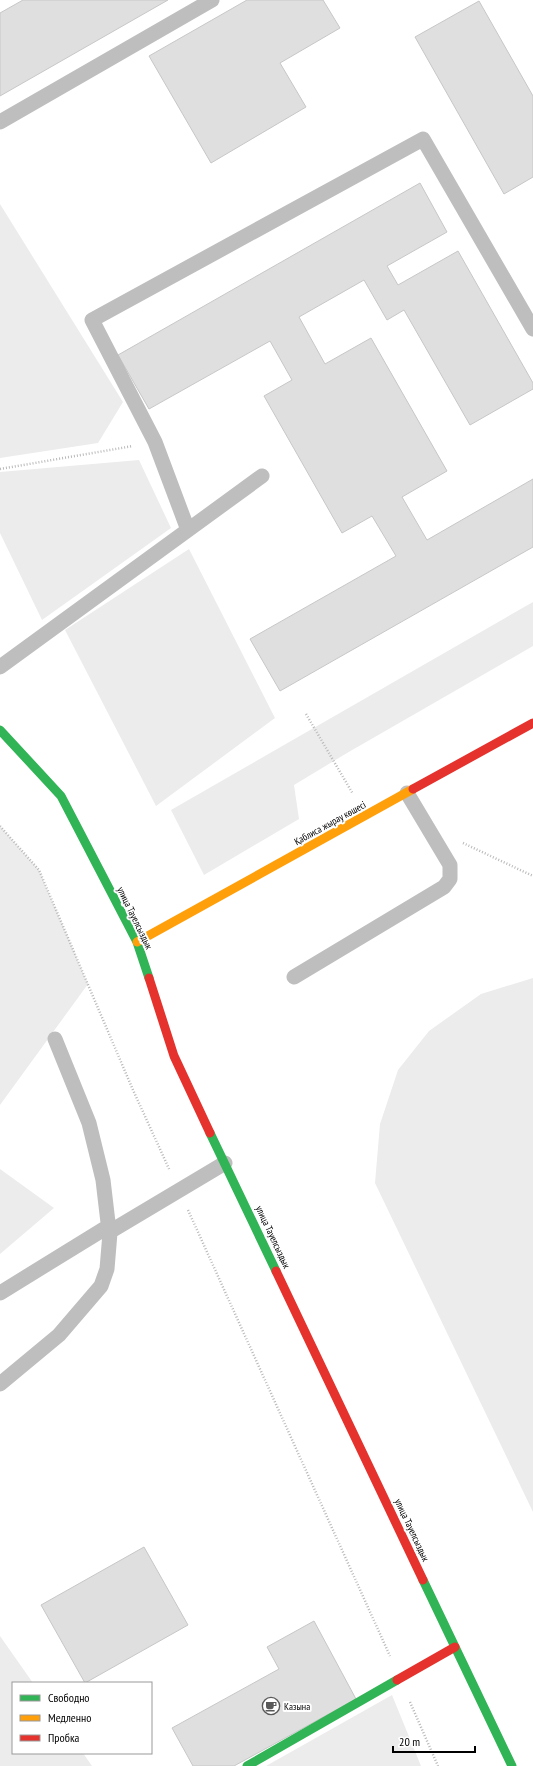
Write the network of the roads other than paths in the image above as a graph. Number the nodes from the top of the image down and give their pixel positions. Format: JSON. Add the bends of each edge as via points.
{"nodes":[{"id":1,"x":212,"y":0,"type":"edge"},
{"id":2,"x":0,"y":122,"type":"edge"},
{"id":3,"x":533,"y":329,"type":"edge"},
{"id":4,"x":262,"y":476,"type":"dead end"},
{"id":5,"x":188,"y":530,"type":"junction"},
{"id":6,"x":0,"y":667,"type":"edge"},
{"id":7,"x":533,"y":723,"type":"edge"},
{"id":8,"x":0,"y":730,"type":"edge"},
{"id":9,"x":408,"y":793,"type":"junction"},
{"id":10,"x":137,"y":942,"type":"junction"},
{"id":11,"x":294,"y":976,"type":"dead end"},
{"id":12,"x":54,"y":1039,"type":"dead end"},
{"id":13,"x":225,"y":1163,"type":"junction"},
{"id":14,"x":109,"y":1231,"type":"junction"},
{"id":15,"x":0,"y":1293,"type":"edge"},
{"id":16,"x":0,"y":1384,"type":"edge"},
{"id":17,"x":455,"y":1647,"type":"junction"},
{"id":18,"x":247,"y":1766,"type":"edge"},
{"id":19,"x":512,"y":1766,"type":"edge"}],
"edges":[{"from":1,"to":2,"type":"lane"},
{"from":3,"to":5,"type":"lane","via":[[423,139],[92,320],[155,442]]},
{"from":4,"to":5,"type":"lane"},
{"from":5,"to":6,"type":"lane"},
{"from":7,"to":9,"type":"street","name":"Қаблиса жырау көшесі"},
{"from":8,"to":10,"type":"street","name":"улица Тауелсыздык","via":[[60,796]]},
{"from":9,"to":10,"type":"street","name":"Қаблиса жырау көшесі"},
{"from":9,"to":11,"type":"lane","via":[[450,865],[450,879],[444,887]]},
{"from":10,"to":13,"type":"street","name":"улица Тауелсыздык","via":[[174,1056]]},
{"from":12,"to":14,"type":"lane","via":[[89,1123],[102,1180]]},
{"from":13,"to":14,"type":"lane"},
{"from":13,"to":17,"type":"street","name":"улица Тауелсыздык"},
{"from":14,"to":15,"type":"lane","via":[[104,1229]]},
{"from":14,"to":16,"type":"lane","via":[[107,1269],[101,1286],[58,1335]]},
{"from":17,"to":18,"type":"street"},
{"from":17,"to":19,"type":"street","name":"улица Тауелсыздык"}]}
